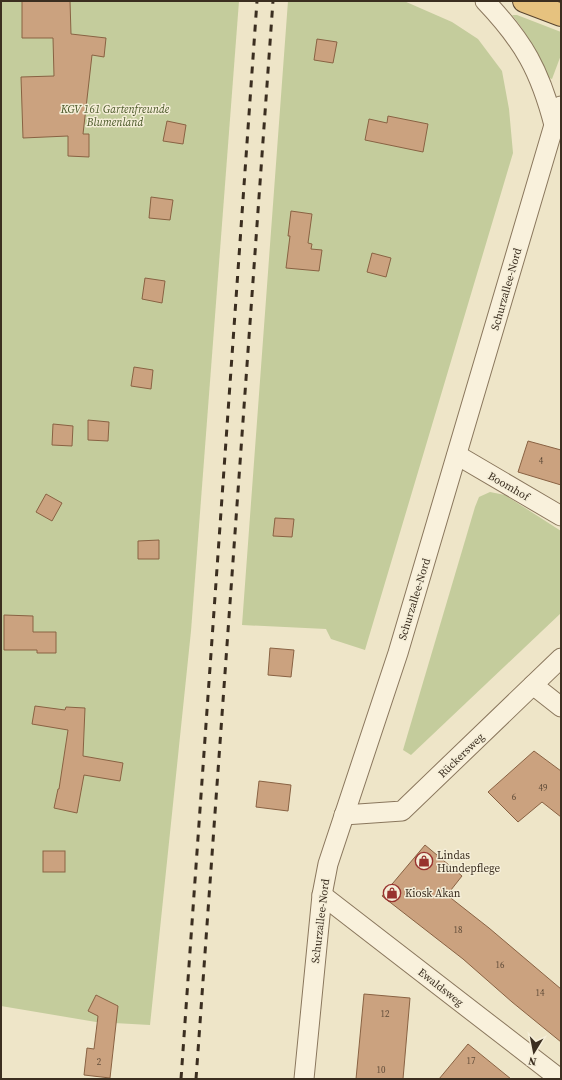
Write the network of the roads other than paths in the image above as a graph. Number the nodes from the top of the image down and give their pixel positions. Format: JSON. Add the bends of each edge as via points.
{"nodes":[{"id":1,"x":485,"y":1,"type":"edge"},
{"id":2,"x":524,"y":1,"type":"edge"},
{"id":3,"x":561,"y":15,"type":"edge"},
{"id":4,"x":561,"y":106,"type":"edge"},
{"id":5,"x":554,"y":125,"type":"junction"},
{"id":6,"x":456,"y":455,"type":"junction"},
{"id":7,"x":561,"y":516,"type":"edge"},
{"id":8,"x":561,"y":658,"type":"edge"},
{"id":9,"x":533,"y":685,"type":"junction"},
{"id":10,"x":561,"y":707,"type":"edge"},
{"id":11,"x":344,"y":815,"type":"junction"},
{"id":12,"x":322,"y":895,"type":"junction"},
{"id":13,"x":304,"y":1079,"type":"edge"},
{"id":14,"x":560,"y":1079,"type":"edge"}],
"edges":[{"from":1,"to":5,"type":"street","via":[[504,20],[524,48],[541,82]]},
{"from":2,"to":3,"type":"highway"},
{"from":4,"to":5,"type":"street","name":"Schurzallee-Nord"},
{"from":5,"to":6,"type":"street","name":"Schurzallee-Nord"},
{"from":6,"to":7,"type":"street","name":"Boomhof"},
{"from":6,"to":11,"type":"street","name":"Schurzallee-Nord","via":[[398,653]]},
{"from":8,"to":9,"type":"street","name":"Rückersweg"},
{"from":9,"to":10,"type":"street"},
{"from":9,"to":11,"type":"street","name":"Rückersweg","via":[[402,811]]},
{"from":11,"to":12,"type":"street","name":"Schurzallee-Nord","via":[[328,864]]},
{"from":12,"to":13,"type":"street","name":"Schurzallee-Nord"},
{"from":12,"to":14,"type":"street","name":"Ewaldsweg"}]}
